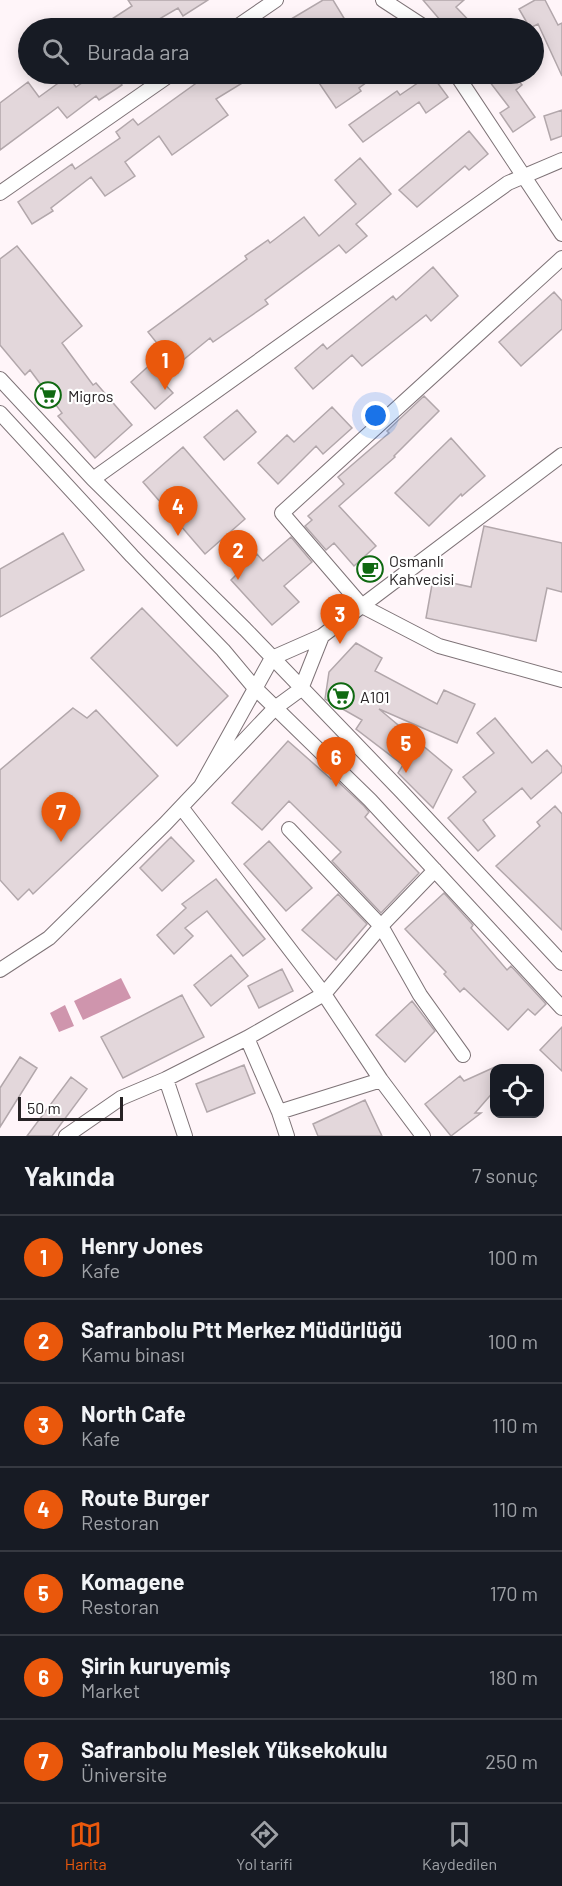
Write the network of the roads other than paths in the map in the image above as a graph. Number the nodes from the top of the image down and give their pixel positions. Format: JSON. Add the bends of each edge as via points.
{"nodes":[{"id":1,"x":276,"y":0,"type":"edge"},
{"id":2,"x":383,"y":0,"type":"edge"},
{"id":3,"x":250,"y":18,"type":"edge"},
{"id":4,"x":411,"y":18,"type":"edge"},
{"id":5,"x":157,"y":84,"type":"edge"},
{"id":6,"x":463,"y":84,"type":"edge"},
{"id":7,"x":562,"y":160,"type":"edge"},
{"id":8,"x":525,"y":176,"type":"junction"},
{"id":9,"x":0,"y":193,"type":"edge"},
{"id":10,"x":562,"y":234,"type":"edge"},
{"id":11,"x":562,"y":258,"type":"edge"},
{"id":12,"x":0,"y":379,"type":"edge"},
{"id":13,"x":0,"y":413,"type":"edge"},
{"id":14,"x":562,"y":455,"type":"edge"},
{"id":15,"x":93,"y":479,"type":"junction"},
{"id":16,"x":362,"y":606,"type":"junction"},
{"id":17,"x":322,"y":636,"type":"junction"},
{"id":18,"x":272,"y":658,"type":"junction"},
{"id":19,"x":562,"y":680,"type":"edge"},
{"id":20,"x":254,"y":687,"type":"junction"},
{"id":21,"x":301,"y":688,"type":"junction"},
{"id":22,"x":276,"y":708,"type":"junction"},
{"id":23,"x":201,"y":786,"type":"junction"},
{"id":24,"x":181,"y":807,"type":"junction"},
{"id":25,"x":289,"y":829,"type":"dead end"},
{"id":26,"x":435,"y":870,"type":"junction"},
{"id":27,"x":381,"y":926,"type":"junction"},
{"id":28,"x":562,"y":963,"type":"edge"},
{"id":29,"x":0,"y":970,"type":"edge"},
{"id":30,"x":324,"y":994,"type":"junction"},
{"id":31,"x":562,"y":1008,"type":"edge"},
{"id":32,"x":247,"y":1038,"type":"junction"},
{"id":33,"x":463,"y":1055,"type":"dead end"},
{"id":34,"x":166,"y":1079,"type":"junction"},
{"id":35,"x":381,"y":1080,"type":"junction"},
{"id":36,"x":279,"y":1112,"type":"junction"},
{"id":37,"x":66,"y":1136,"type":"edge"},
{"id":38,"x":185,"y":1136,"type":"edge"},
{"id":39,"x":287,"y":1136,"type":"edge"},
{"id":40,"x":423,"y":1136,"type":"edge"}],
"edges":[{"from":1,"to":3,"type":"street"},
{"from":2,"to":4,"type":"street"},
{"from":5,"to":9,"type":"street"},
{"from":6,"to":8,"type":"street"},
{"from":7,"to":8,"type":"street"},
{"from":8,"to":10,"type":"street"},
{"from":8,"to":15,"type":"street","via":[[508,183]]},
{"from":11,"to":16,"type":"street","via":[[282,513]]},
{"from":12,"to":15,"type":"street"},
{"from":13,"to":20,"type":"street"},
{"from":14,"to":16,"type":"street"},
{"from":15,"to":18,"type":"street"},
{"from":16,"to":17,"type":"street"},
{"from":16,"to":19,"type":"street","via":[[439,646]]},
{"from":17,"to":18,"type":"street"},
{"from":17,"to":21,"type":"street"},
{"from":18,"to":20,"type":"street"},
{"from":18,"to":21,"type":"street"},
{"from":20,"to":22,"type":"street"},
{"from":20,"to":23,"type":"street"},
{"from":21,"to":22,"type":"street"},
{"from":21,"to":28,"type":"street"},
{"from":22,"to":23,"type":"street"},
{"from":22,"to":26,"type":"street"},
{"from":23,"to":24,"type":"street"},
{"from":24,"to":29,"type":"street","via":[[49,938]]},
{"from":24,"to":30,"type":"street"},
{"from":25,"to":27,"type":"street"},
{"from":26,"to":27,"type":"street"},
{"from":26,"to":31,"type":"street"},
{"from":27,"to":30,"type":"street"},
{"from":27,"to":33,"type":"street","via":[[420,995]]},
{"from":30,"to":32,"type":"street"},
{"from":30,"to":35,"type":"street"},
{"from":32,"to":34,"type":"street"},
{"from":32,"to":36,"type":"street"},
{"from":34,"to":37,"type":"street","via":[[121,1098]]},
{"from":34,"to":38,"type":"street"},
{"from":35,"to":36,"type":"street"},
{"from":35,"to":40,"type":"street"},
{"from":36,"to":39,"type":"street"}]}
